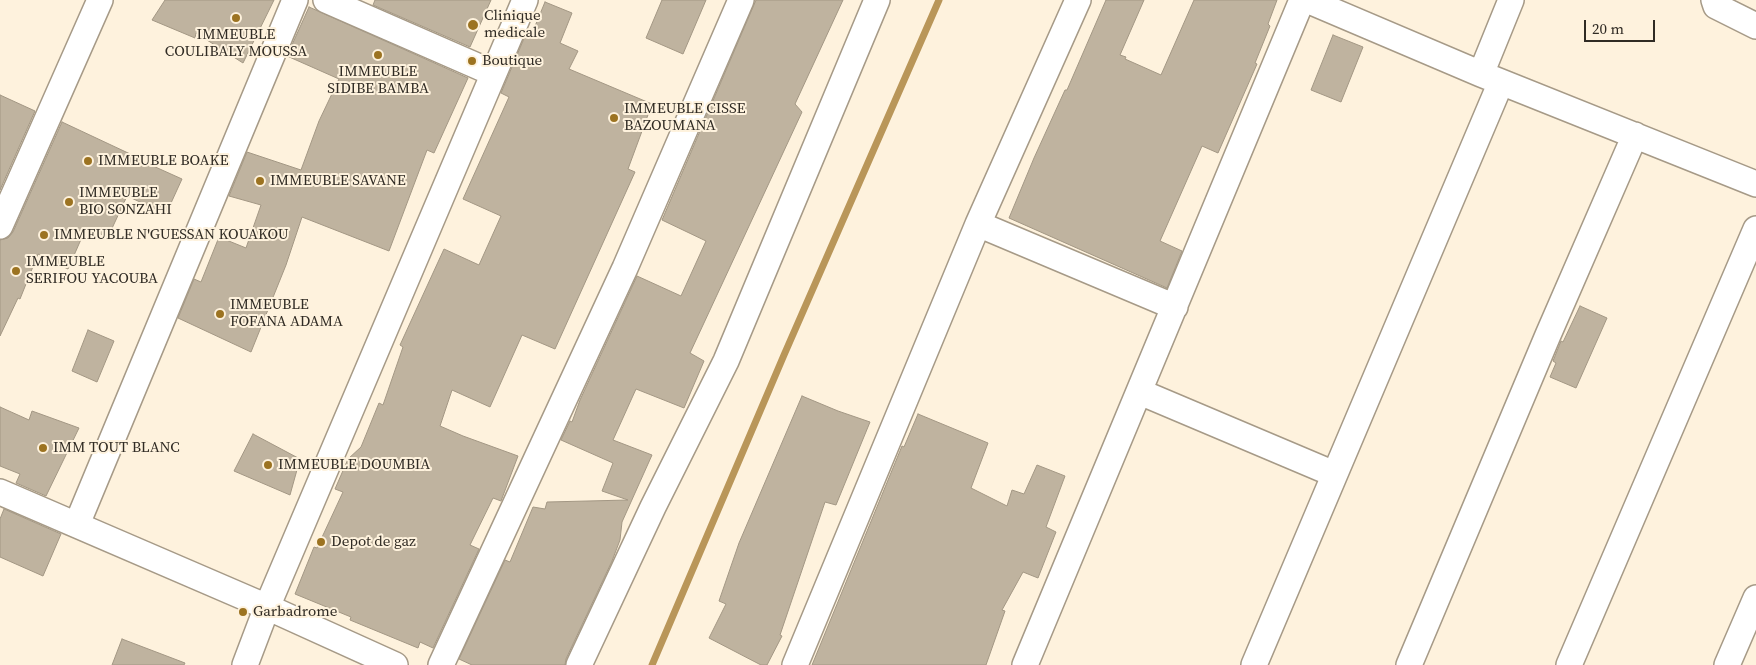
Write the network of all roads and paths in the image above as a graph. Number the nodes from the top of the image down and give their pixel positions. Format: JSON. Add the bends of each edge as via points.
{"nodes":[{"id":1,"x":100,"y":0,"type":"edge"},
{"id":2,"x":294,"y":0,"type":"edge"},
{"id":3,"x":326,"y":0,"type":"edge"},
{"id":4,"x":525,"y":0,"type":"edge"},
{"id":5,"x":741,"y":0,"type":"edge"},
{"id":6,"x":877,"y":0,"type":"edge"},
{"id":7,"x":1078,"y":0,"type":"edge"},
{"id":8,"x":1302,"y":0,"type":"edge"},
{"id":9,"x":1307,"y":0,"type":"edge"},
{"id":10,"x":1511,"y":0,"type":"edge"},
{"id":11,"x":1714,"y":0,"type":"edge"},
{"id":12,"x":1756,"y":26,"type":"edge"},
{"id":13,"x":493,"y":72,"type":"junction"},
{"id":14,"x":1491,"y":78,"type":"junction"},
{"id":15,"x":1636,"y":135,"type":"junction"},
{"id":16,"x":1756,"y":184,"type":"edge"},
{"id":17,"x":978,"y":224,"type":"junction"},
{"id":18,"x":0,"y":226,"type":"edge"},
{"id":19,"x":1756,"y":229,"type":"edge"},
{"id":20,"x":1175,"y":308,"type":"junction"},
{"id":21,"x":1140,"y":392,"type":"junction"},
{"id":22,"x":1334,"y":474,"type":"junction"},
{"id":23,"x":0,"y":492,"type":"edge"},
{"id":24,"x":77,"y":524,"type":"junction"},
{"id":25,"x":1756,"y":598,"type":"edge"},
{"id":26,"x":267,"y":607,"type":"junction"},
{"id":27,"x":245,"y":665,"type":"edge"},
{"id":28,"x":395,"y":665,"type":"edge"},
{"id":29,"x":441,"y":665,"type":"edge"},
{"id":30,"x":579,"y":665,"type":"edge"},
{"id":31,"x":795,"y":665,"type":"edge"},
{"id":32,"x":1025,"y":665,"type":"edge"},
{"id":33,"x":1254,"y":665,"type":"edge"},
{"id":34,"x":1410,"y":665,"type":"edge"},
{"id":35,"x":1570,"y":665,"type":"edge"},
{"id":36,"x":1727,"y":665,"type":"edge"}],
"edges":[{"from":1,"to":18,"type":"street"},
{"from":2,"to":24,"type":"street"},
{"from":3,"to":13,"type":"street"},
{"from":4,"to":13,"type":"street"},
{"from":5,"to":29,"type":"street","via":[[625,268]]},
{"from":6,"to":30,"type":"street","via":[[726,361],[652,507]]},
{"from":7,"to":17,"type":"street"},
{"from":8,"to":20,"type":"street"},
{"from":9,"to":14,"type":"street"},
{"from":10,"to":14,"type":"street"},
{"from":11,"to":12,"type":"street","via":[[1716,6]]},
{"from":13,"to":26,"type":"street"},
{"from":14,"to":15,"type":"street"},
{"from":14,"to":22,"type":"street"},
{"from":15,"to":16,"type":"street"},
{"from":15,"to":34,"type":"street"},
{"from":17,"to":20,"type":"street"},
{"from":17,"to":31,"type":"street"},
{"from":19,"to":35,"type":"street"},
{"from":20,"to":21,"type":"street"},
{"from":21,"to":22,"type":"street"},
{"from":21,"to":32,"type":"street"},
{"from":22,"to":33,"type":"street"},
{"from":23,"to":24,"type":"street"},
{"from":24,"to":26,"type":"street"},
{"from":25,"to":36,"type":"street"},
{"from":26,"to":27,"type":"street"},
{"from":26,"to":28,"type":"street"}]}
